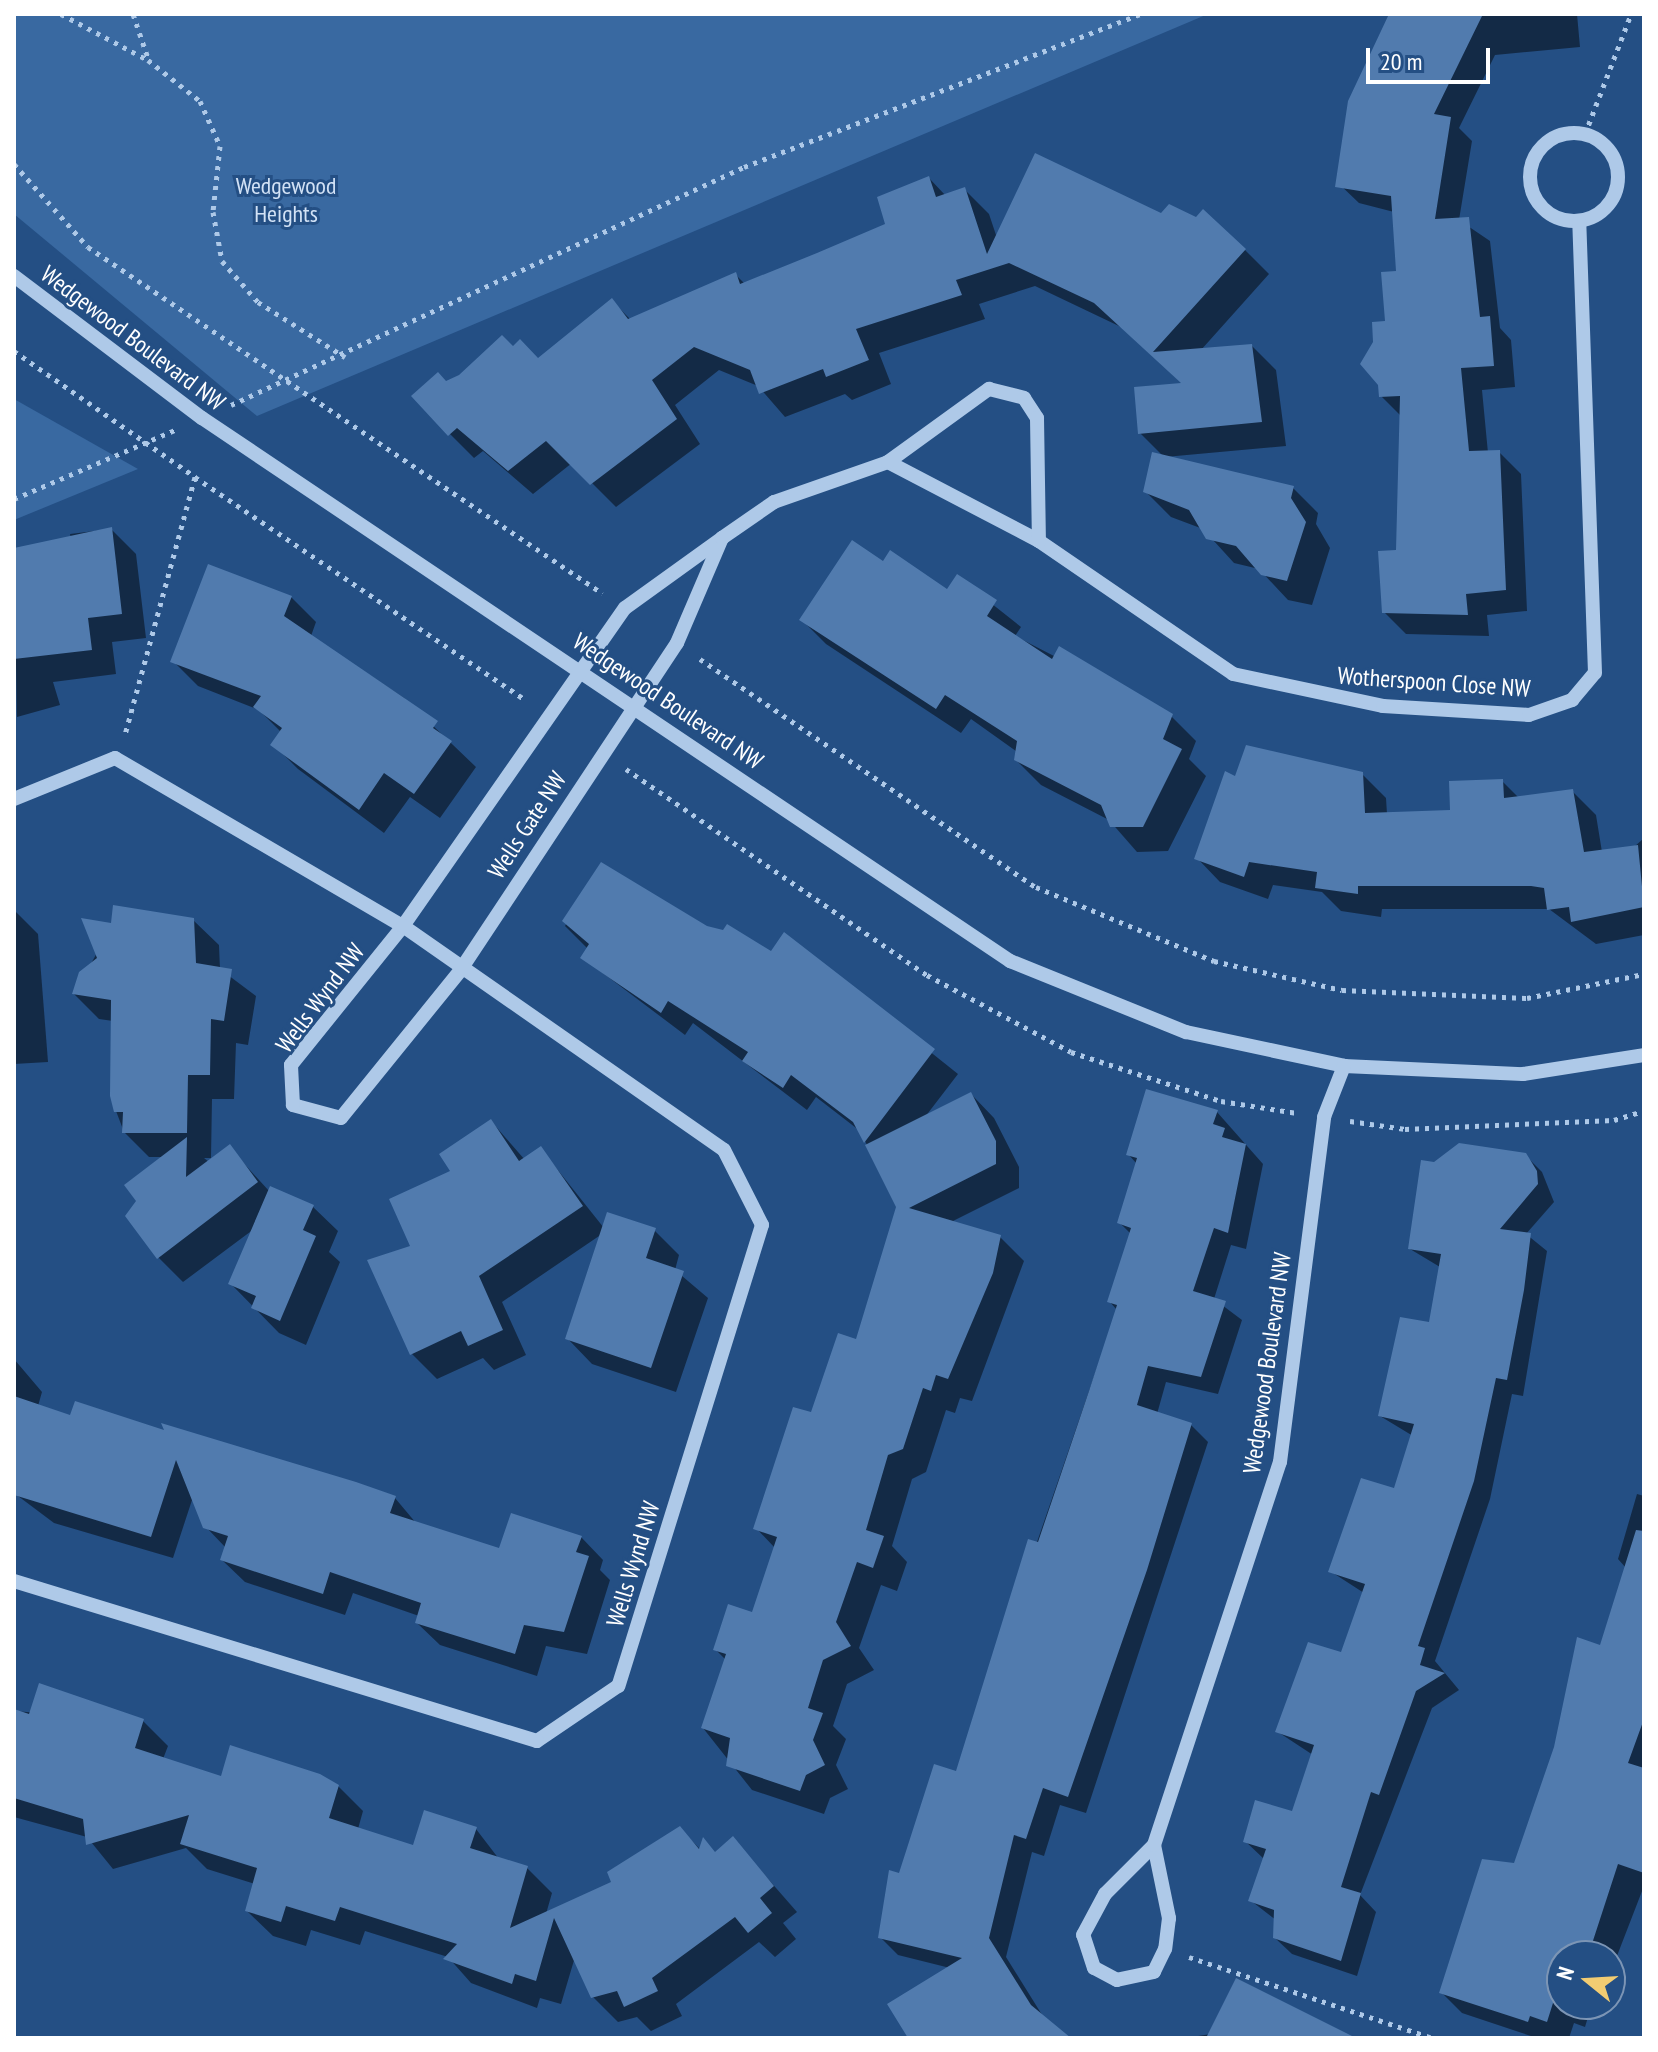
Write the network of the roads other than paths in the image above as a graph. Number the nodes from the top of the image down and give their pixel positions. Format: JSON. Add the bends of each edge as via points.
{"nodes":[{"id":1,"x":1579,"y":221,"type":"junction"},
{"id":2,"x":14,"y":276,"type":"edge"},
{"id":3,"x":888,"y":462,"type":"junction"},
{"id":4,"x":722,"y":538,"type":"junction"},
{"id":5,"x":1039,"y":541,"type":"junction"},
{"id":6,"x":580,"y":667,"type":"junction"},
{"id":7,"x":635,"y":705,"type":"junction"},
{"id":8,"x":14,"y":799,"type":"edge"},
{"id":9,"x":403,"y":926,"type":"junction"},
{"id":10,"x":460,"y":971,"type":"junction"},
{"id":11,"x":1644,"y":1055,"type":"edge"},
{"id":12,"x":1344,"y":1066,"type":"junction"},
{"id":13,"x":14,"y":1581,"type":"edge"},
{"id":14,"x":1154,"y":1845,"type":"junction"}],
"edges":[{"from":1,"to":1,"type":"street","via":[[1541,206],[1531,167],[1546,143],[1585,134],[1615,160],[1617,187],[1603,210]]},
{"from":1,"to":5,"type":"street","name":"Wotherspoon Close NW","via":[[1596,660],[1595,673],[1572,700],[1529,715],[1383,706],[1233,674]]},
{"from":2,"to":6,"type":"street","name":"Wedgewood Boulevard NW","via":[[202,418]]},
{"from":3,"to":4,"type":"street","via":[[774,502]]},
{"from":3,"to":5,"type":"street","name":"Wotherspoon Close NW"},
{"from":3,"to":5,"type":"street","via":[[969,398],[989,389],[1024,398],[1037,418]]},
{"from":4,"to":6,"type":"street","via":[[625,608]]},
{"from":4,"to":7,"type":"street","via":[[677,643]]},
{"from":6,"to":7,"type":"street","name":"Wedgewood Boulevard NW"},
{"from":6,"to":9,"type":"street","name":"Wells Gate NW"},
{"from":7,"to":10,"type":"street","name":"Wells Gate NW"},
{"from":7,"to":12,"type":"street","name":"Wedgewood Boulevard NW","via":[[1010,961],[1186,1032]]},
{"from":8,"to":9,"type":"street","name":"Wells Wynd NW","via":[[115,758]]},
{"from":9,"to":10,"type":"street","name":"Wells Wynd NW"},
{"from":9,"to":10,"type":"street","name":"Wells Wynd NW","via":[[291,1065],[293,1105],[341,1118]]},
{"from":10,"to":13,"type":"street","name":"Wells Wynd NW","via":[[724,1150],[762,1225],[618,1686],[537,1741]]},
{"from":11,"to":12,"type":"street","name":"Wedgewood Boulevard NW","via":[[1523,1074]]},
{"from":12,"to":14,"type":"street","name":"Wedgewood Boulevard NW","via":[[1324,1117],[1280,1462]]},
{"from":14,"to":14,"type":"street","name":"Wedgewood Boulevard NW","via":[[1169,1918],[1165,1949],[1154,1972],[1138,1980],[1094,1968],[1085,1951],[1088,1919]]}]}
